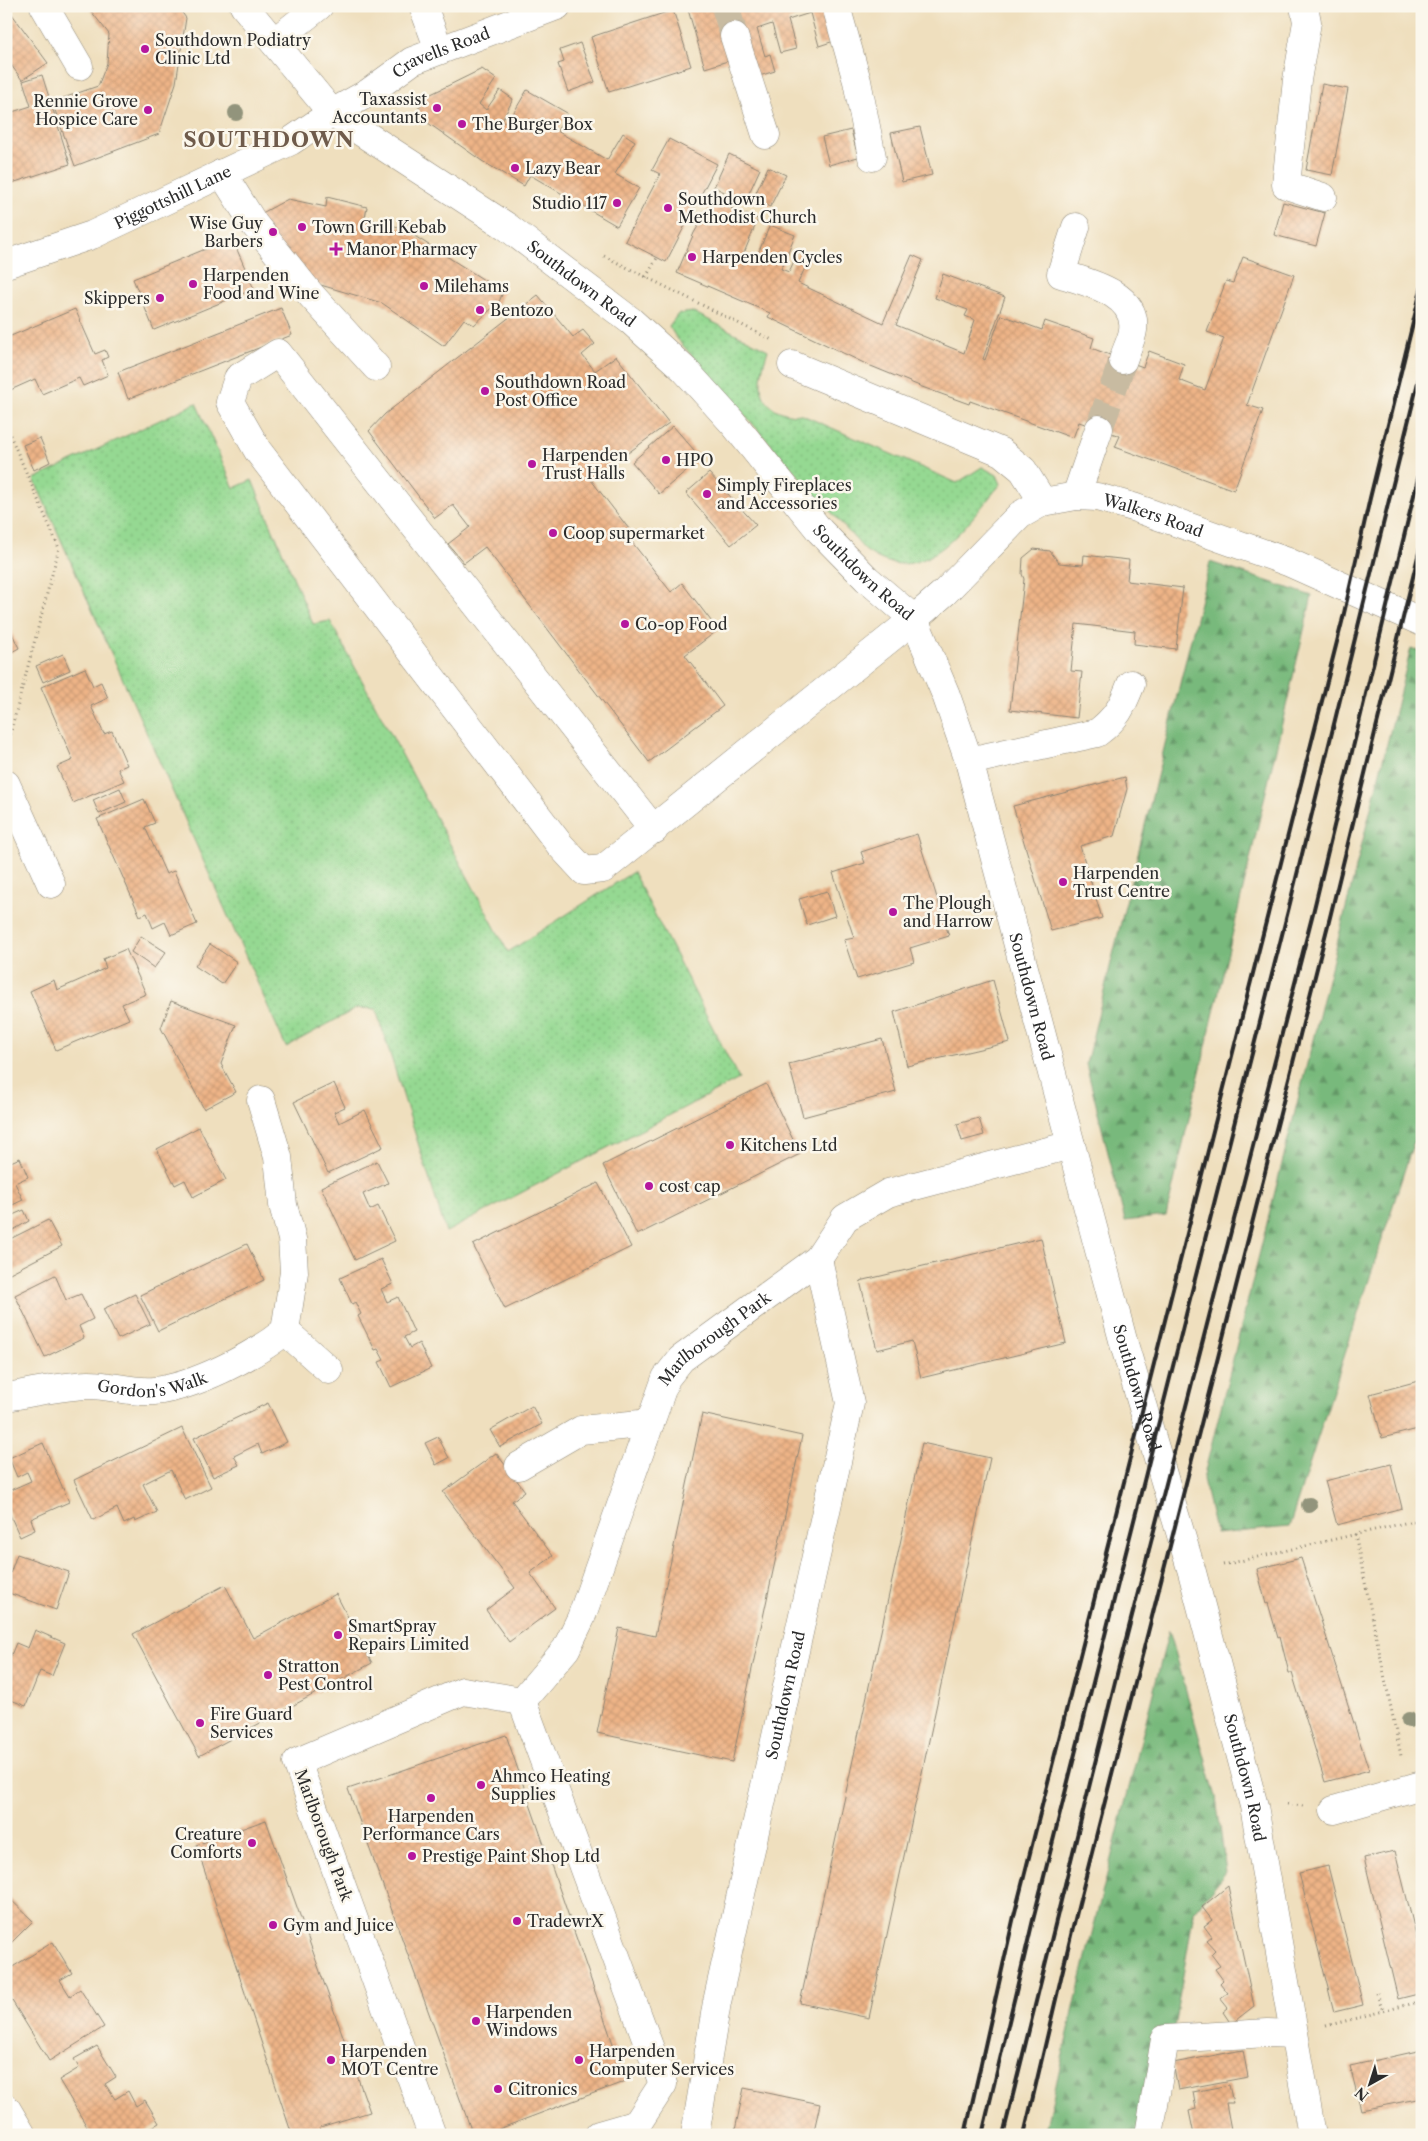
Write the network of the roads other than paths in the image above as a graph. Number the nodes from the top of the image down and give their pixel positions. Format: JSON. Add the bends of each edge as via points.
{"nodes":[{"id":1,"x":44,"y":6,"type":"edge"},
{"id":2,"x":244,"y":6,"type":"edge"},
{"id":3,"x":319,"y":6,"type":"edge"},
{"id":4,"x":423,"y":6,"type":"edge"},
{"id":5,"x":558,"y":6,"type":"edge"},
{"id":6,"x":836,"y":6,"type":"edge"},
{"id":7,"x":1304,"y":6,"type":"edge"},
{"id":8,"x":734,"y":36,"type":"tunnel mouth"},
{"id":9,"x":274,"y":42,"type":"junction"},
{"id":10,"x":440,"y":50,"type":"junction"},
{"id":11,"x":79,"y":66,"type":"dead end"},
{"id":12,"x":332,"y":113,"type":"junction"},
{"id":13,"x":766,"y":135,"type":"dead end"},
{"id":14,"x":872,"y":158,"type":"dead end"},
{"id":15,"x":222,"y":173,"type":"junction"},
{"id":16,"x":1323,"y":197,"type":"dead end"},
{"id":17,"x":1076,"y":226,"type":"dead end"},
{"id":18,"x":6,"y":264,"type":"edge"},
{"id":19,"x":786,"y":355,"type":"road end"},
{"id":20,"x":1123,"y":360,"type":"tunnel mouth"},
{"id":21,"x":376,"y":367,"type":"dead end"},
{"id":22,"x":1099,"y":429,"type":"tunnel mouth"},
{"id":23,"x":1076,"y":496,"type":"junction"},
{"id":24,"x":1043,"y":502,"type":"junction"},
{"id":25,"x":914,"y":619,"type":"junction"},
{"id":26,"x":1422,"y":622,"type":"edge"},
{"id":27,"x":1131,"y":684,"type":"dead end"},
{"id":28,"x":969,"y":761,"type":"junction"},
{"id":29,"x":6,"y":784,"type":"edge"},
{"id":30,"x":654,"y":830,"type":"junction"},
{"id":31,"x":16,"y":831,"type":"edge"},
{"id":32,"x":51,"y":884,"type":"dead end"},
{"id":33,"x":261,"y":1100,"type":"dead end"},
{"id":34,"x":1071,"y":1145,"type":"junction"},
{"id":35,"x":818,"y":1259,"type":"junction"},
{"id":36,"x":285,"y":1331,"type":"junction"},
{"id":37,"x":329,"y":1370,"type":"dead end"},
{"id":38,"x":6,"y":1398,"type":"edge"},
{"id":39,"x":650,"y":1423,"type":"junction"},
{"id":40,"x":519,"y":1466,"type":"dead end"},
{"id":41,"x":522,"y":1701,"type":"junction"},
{"id":42,"x":1415,"y":1786,"type":"edge"},
{"id":43,"x":1334,"y":1810,"type":"road end"},
{"id":44,"x":1294,"y":2034,"type":"junction"},
{"id":45,"x":6,"y":2108,"type":"edge"},
{"id":46,"x":22,"y":2135,"type":"edge"},
{"id":47,"x":432,"y":2135,"type":"edge"},
{"id":48,"x":599,"y":2135,"type":"edge"},
{"id":49,"x":695,"y":2135,"type":"edge"},
{"id":50,"x":1149,"y":2135,"type":"edge"},
{"id":51,"x":1312,"y":2135,"type":"edge"}],
"edges":[{"from":1,"to":11,"type":"street"},
{"from":2,"to":9,"type":"street","name":"Southdown Road"},
{"from":3,"to":9,"type":"street"},
{"from":4,"to":10,"type":"street"},
{"from":5,"to":10,"type":"street","name":"Cravells Road"},
{"from":6,"to":14,"type":"street","via":[[857,81]]},
{"from":7,"to":16,"type":"street","via":[[1307,22],[1297,80],[1286,185]]},
{"from":8,"to":13,"type":"street"},
{"from":9,"to":12,"type":"street","name":"Southdown Road"},
{"from":10,"to":12,"type":"street","name":"Cravells Road","via":[[412,61],[368,93]]},
{"from":12,"to":15,"type":"street","name":"Piggottshill Lane","via":[[291,141]]},
{"from":12,"to":25,"type":"street","name":"Southdown Road","via":[[506,226],[631,321],[685,370],[733,423],[820,531]]},
{"from":15,"to":18,"type":"street","name":"Piggottshill Lane","via":[[92,235]]},
{"from":15,"to":21,"type":"street","via":[[254,224],[311,295]]},
{"from":17,"to":20,"type":"street","via":[[1061,274],[1109,290],[1125,304],[1132,318],[1133,330]]},
{"from":19,"to":24,"type":"street","via":[[1000,452],[1023,470]]},
{"from":22,"to":23,"type":"street"},
{"from":23,"to":24,"type":"street","name":"Walkers Road"},
{"from":23,"to":26,"type":"street","name":"Walkers Road","via":[[1097,497],[1133,507],[1288,562]]},
{"from":24,"to":25,"type":"street","name":"Walkers Road","via":[[1020,515]]},
{"from":25,"to":28,"type":"street","name":"Southdown Road"},
{"from":25,"to":30,"type":"street","name":"Walkers Road"},
{"from":27,"to":28,"type":"street","via":[[1113,720],[1097,733]]},
{"from":28,"to":34,"type":"street","name":"Southdown Road"},
{"from":29,"to":31,"type":"street"},
{"from":30,"to":30,"type":"street","name":"Walkers Road","via":[[603,869],[584,871],[560,845],[258,451],[230,402],[238,378],[278,353]]},
{"from":31,"to":32,"type":"street"},
{"from":33,"to":36,"type":"street","via":[[278,1157],[283,1205],[292,1239],[294,1272]]},
{"from":34,"to":35,"type":"street","name":"Marlborough Park","via":[[888,1193],[845,1218]]},
{"from":34,"to":44,"type":"street","name":"Southdown Road","via":[[1124,1344],[1192,1572],[1254,1806]]},
{"from":35,"to":39,"type":"street","name":"Marlborough Park","via":[[681,1359],[666,1378]]},
{"from":35,"to":49,"type":"street","name":"Southdown Road","via":[[850,1403],[717,2002]]},
{"from":36,"to":37,"type":"street"},
{"from":36,"to":38,"type":"street","name":"Gordon's Walk","via":[[266,1346],[184,1386],[127,1391],[91,1385]]},
{"from":39,"to":40,"type":"street","via":[[582,1430]]},
{"from":39,"to":41,"type":"street","name":"Marlborough Park","via":[[581,1618],[566,1648]]},
{"from":41,"to":47,"type":"street","name":"Marlborough Park","via":[[463,1691],[297,1762]]},
{"from":41,"to":48,"type":"street","via":[[663,2084],[637,2124]]},
{"from":42,"to":43,"type":"street"},
{"from":44,"to":50,"type":"street","via":[[1165,2040]]},
{"from":44,"to":51,"type":"street","name":"Southdown Road"},
{"from":45,"to":46,"type":"street"}]}
